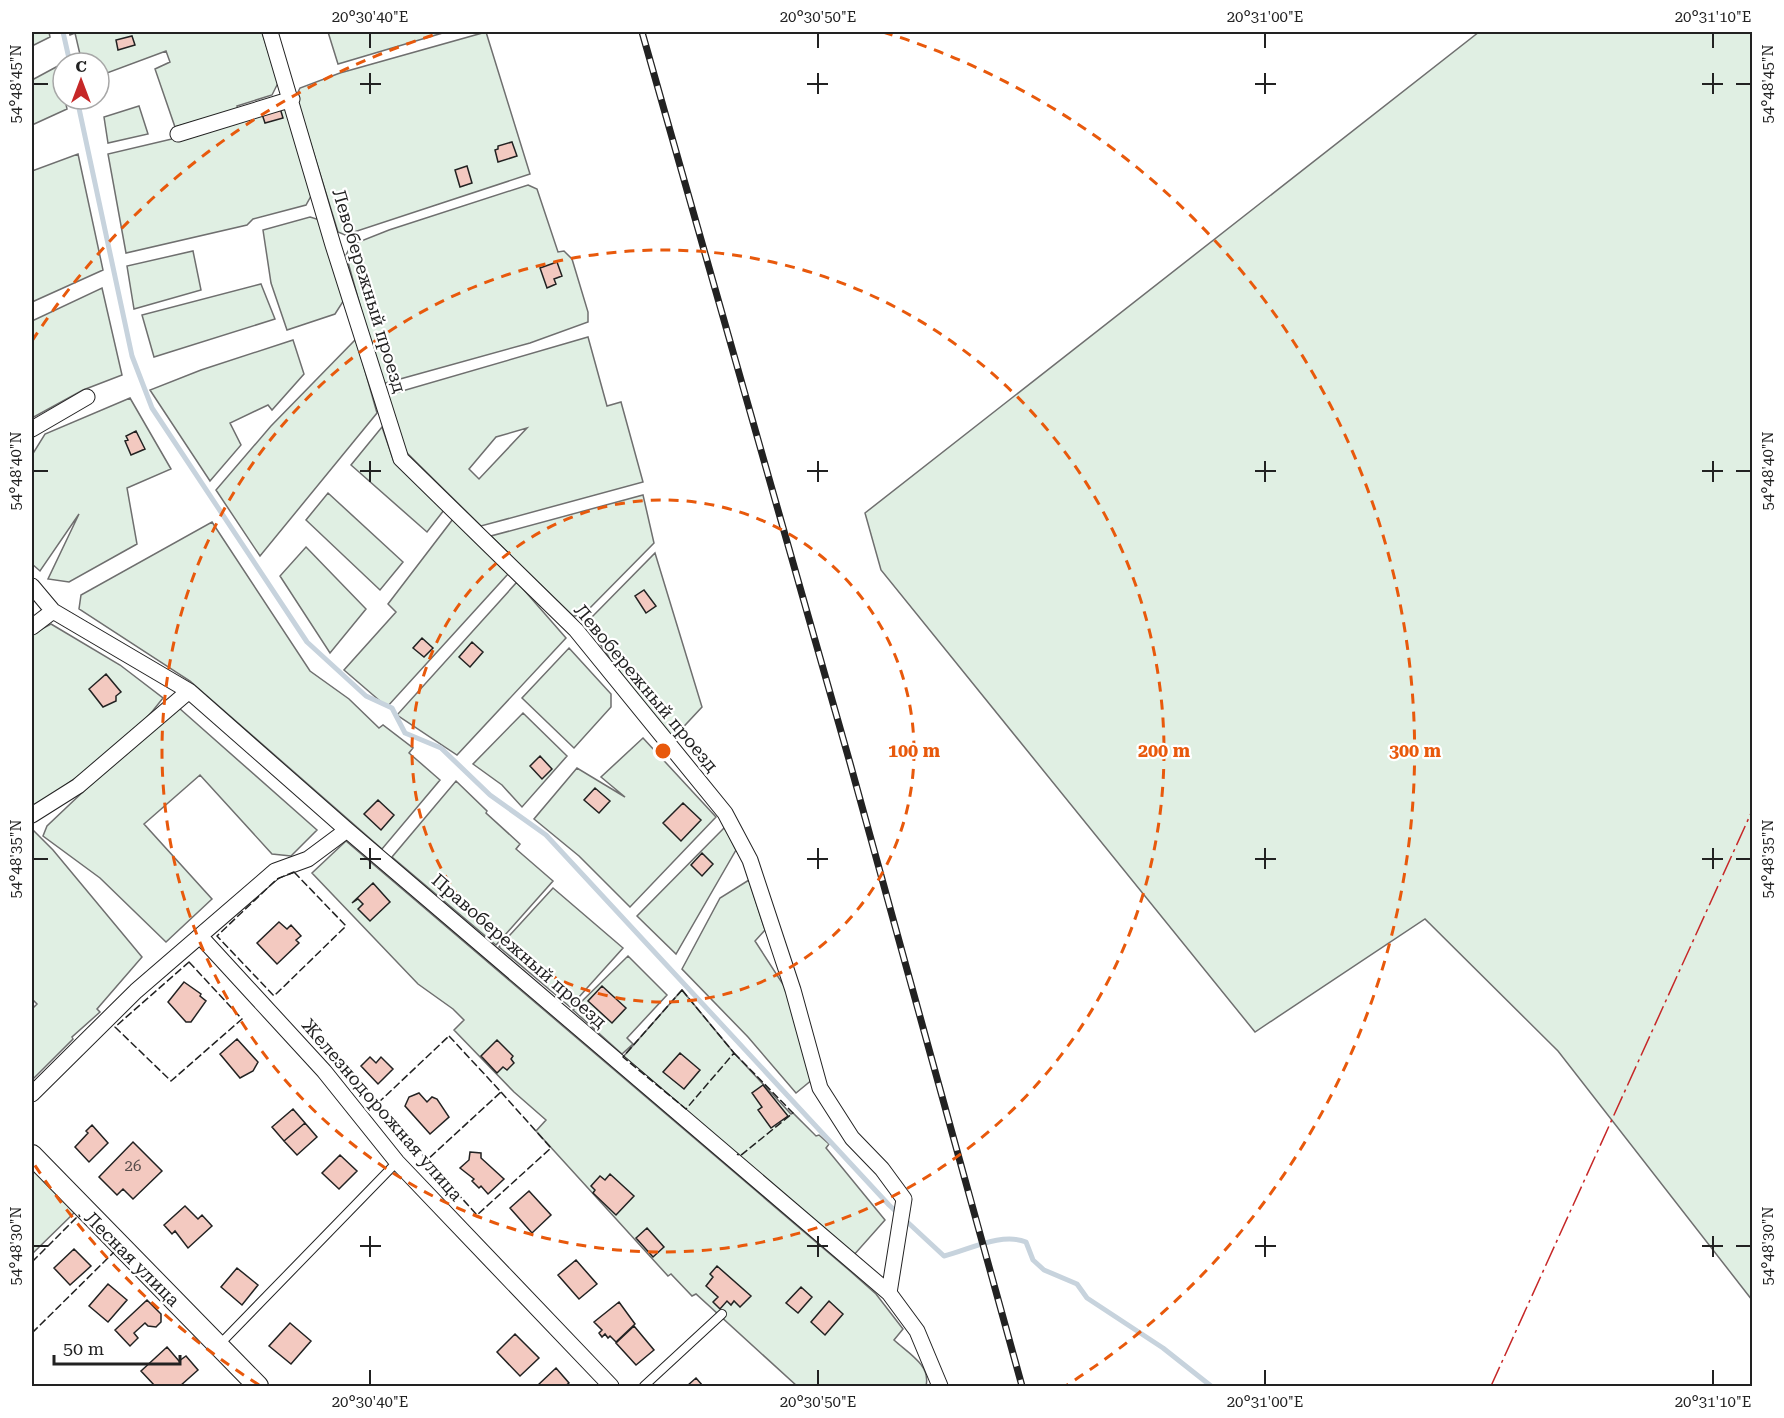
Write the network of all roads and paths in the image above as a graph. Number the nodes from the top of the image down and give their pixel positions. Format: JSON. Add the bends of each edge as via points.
{"nodes":[{"id":1,"x":270,"y":32,"type":"edge"},
{"id":2,"x":292,"y":99,"type":"junction"},
{"id":3,"x":178,"y":134,"type":"dead end"},
{"id":4,"x":87,"y":397,"type":"dead end"},
{"id":5,"x":32,"y":429,"type":"edge"},
{"id":6,"x":32,"y":586,"type":"edge"},
{"id":7,"x":52,"y":611,"type":"junction"},
{"id":8,"x":32,"y":627,"type":"edge"},
{"id":9,"x":189,"y":691,"type":"junction"},
{"id":10,"x":32,"y":815,"type":"edge"},
{"id":11,"x":346,"y":830,"type":"junction"},
{"id":12,"x":200,"y":936,"type":"junction"},
{"id":13,"x":32,"y":1094,"type":"edge"},
{"id":14,"x":32,"y":1155,"type":"edge"},
{"id":15,"x":397,"y":1162,"type":"junction"},
{"id":16,"x":889,"y":1293,"type":"junction"},
{"id":17,"x":722,"y":1314,"type":"dead end"},
{"id":18,"x":218,"y":1346,"type":"junction"},
{"id":19,"x":258,"y":1386,"type":"edge"},
{"id":20,"x":611,"y":1386,"type":"edge"},
{"id":21,"x":644,"y":1386,"type":"edge"},
{"id":22,"x":940,"y":1386,"type":"edge"}],
"edges":[{"from":1,"to":2,"type":"street","name":"Левобережный проезд"},
{"from":2,"to":3,"type":"street"},
{"from":2,"to":16,"type":"street","name":"Левобережный проезд","via":[[401,459],[576,630],[725,813],[750,860],[820,1088],[852,1138],[904,1199]]},
{"from":4,"to":5,"type":"street"},
{"from":6,"to":7,"type":"street","name":"Правобережный проезд"},
{"from":7,"to":8,"type":"street"},
{"from":7,"to":9,"type":"street","name":"Правобережный проезд"},
{"from":9,"to":10,"type":"street","via":[[78,786]]},
{"from":9,"to":11,"type":"street","name":"Правобережный проезд"},
{"from":11,"to":12,"type":"street","via":[[308,859],[275,871]]},
{"from":11,"to":16,"type":"street","name":"Правобережный проезд"},
{"from":12,"to":13,"type":"street","via":[[136,991]]},
{"from":12,"to":15,"type":"street","name":"Железнодорожная улица","via":[[324,1071]]},
{"from":14,"to":18,"type":"street","name":"Лесная улица"},
{"from":15,"to":18,"type":"lane"},
{"from":15,"to":20,"type":"street","name":"Железнодорожная улица"},
{"from":16,"to":22,"type":"street","name":"Правобережный проезд","via":[[917,1331]]},
{"from":17,"to":21,"type":"lane"},
{"from":18,"to":19,"type":"street","name":"Лесная улица"}]}
